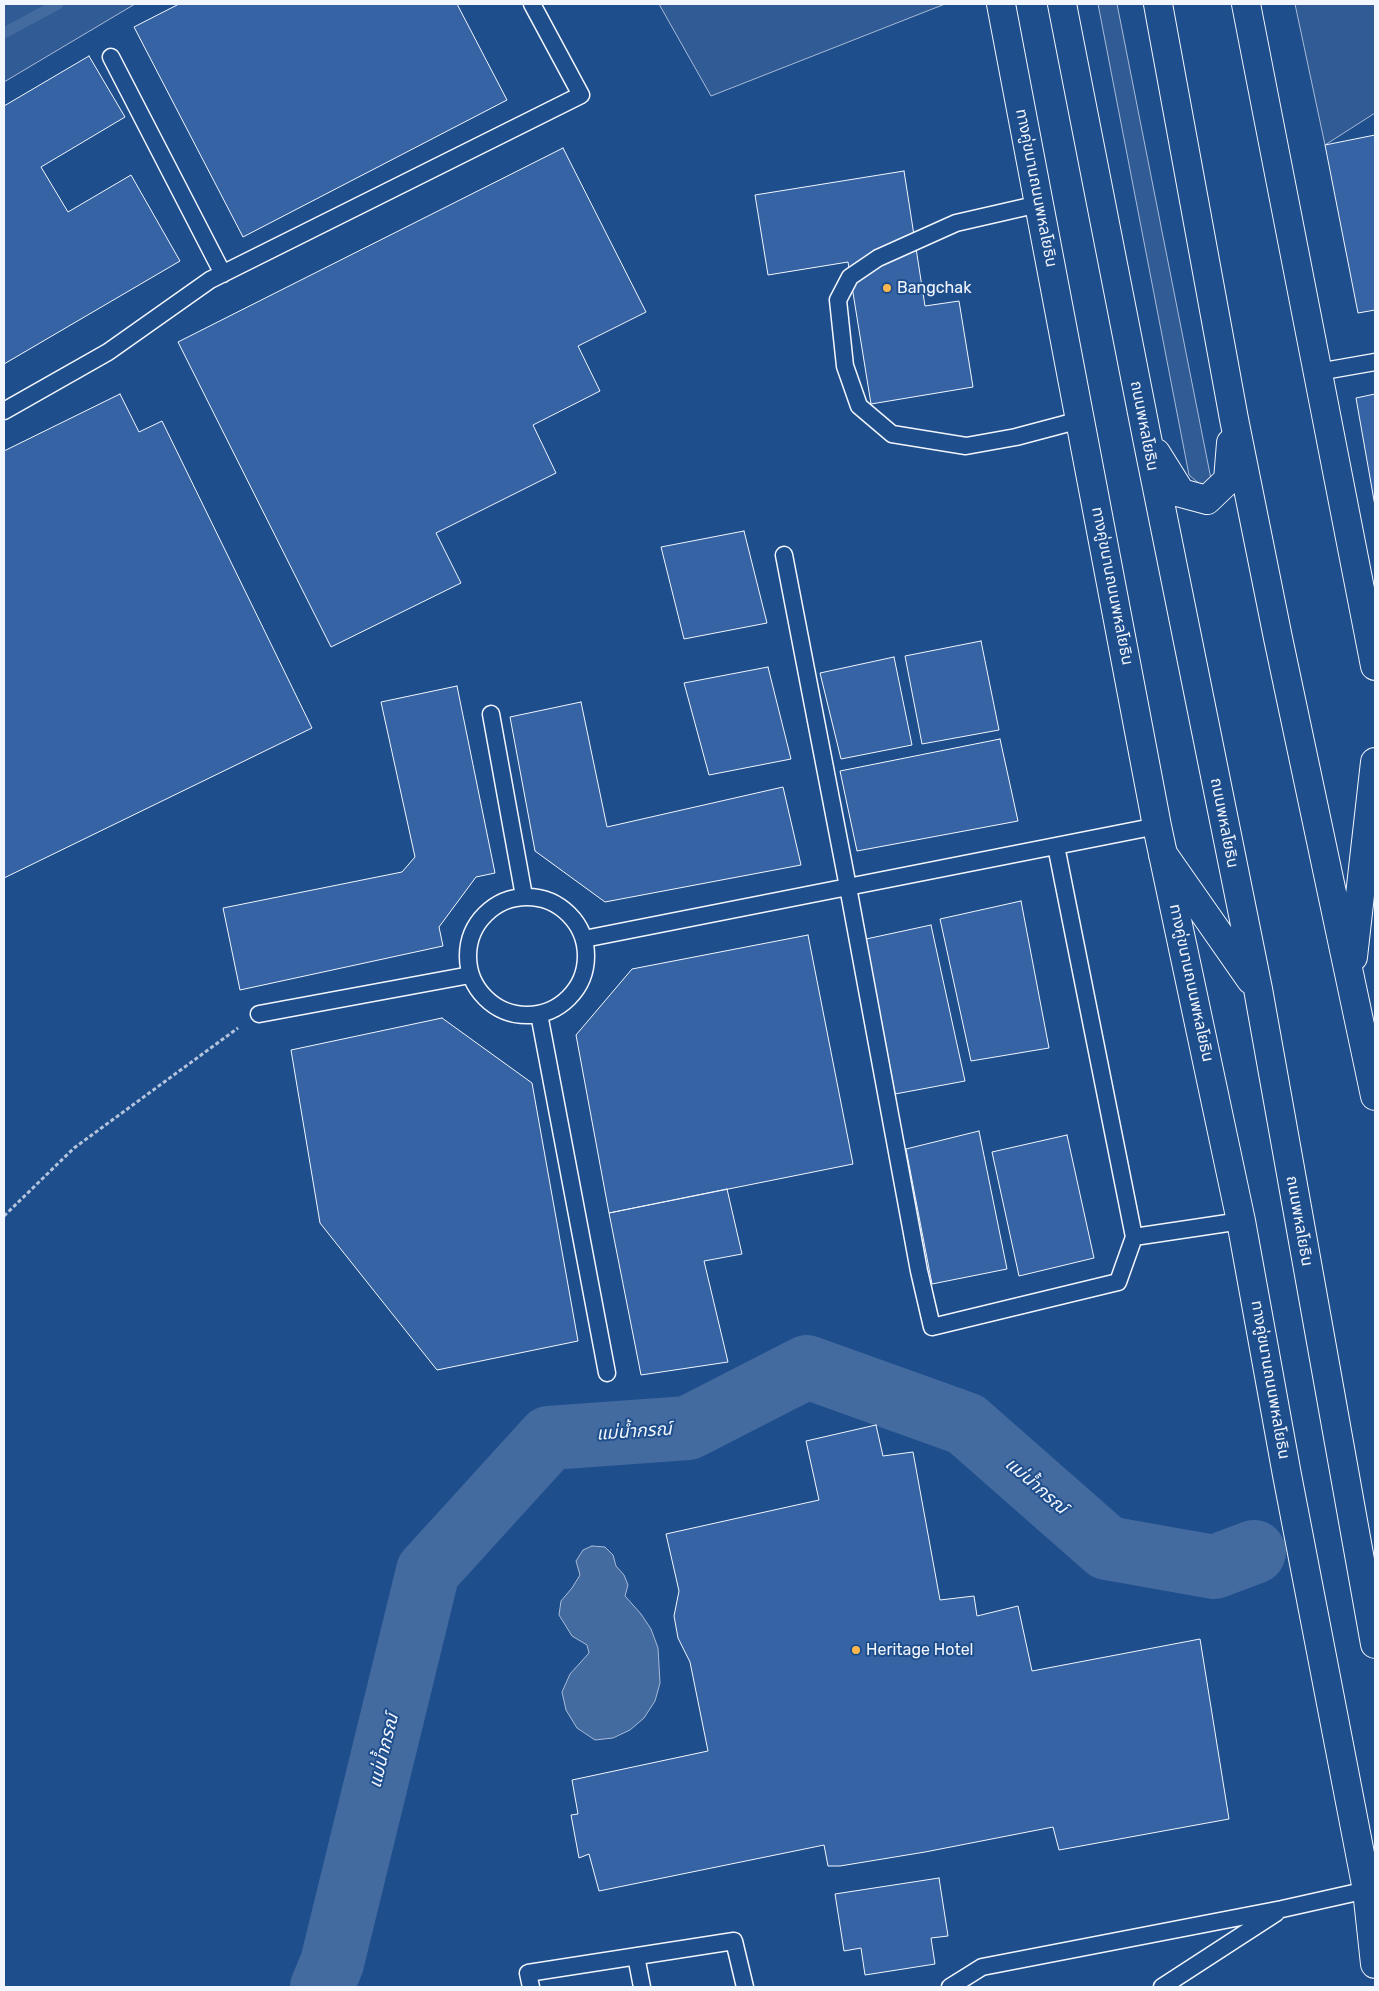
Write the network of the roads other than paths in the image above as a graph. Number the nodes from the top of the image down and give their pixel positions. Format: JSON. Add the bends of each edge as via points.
{"nodes":[{"id":1,"x":532,"y":4,"type":"edge"},
{"id":2,"x":1001,"y":4,"type":"edge"},
{"id":3,"x":1062,"y":4,"type":"edge"},
{"id":4,"x":1158,"y":4,"type":"edge"},
{"id":5,"x":1246,"y":4,"type":"edge"},
{"id":6,"x":111,"y":57,"type":"dead end"},
{"id":7,"x":1039,"y":204,"type":"junction"},
{"id":8,"x":223,"y":274,"type":"junction"},
{"id":9,"x":1375,"y":362,"type":"edge"},
{"id":10,"x":1318,"y":372,"type":"junction"},
{"id":11,"x":4,"y":411,"type":"edge"},
{"id":12,"x":1234,"y":419,"type":"junction"},
{"id":13,"x":1080,"y":420,"type":"junction"},
{"id":14,"x":1147,"y":438,"type":"junction"},
{"id":15,"x":784,"y":555,"type":"dead end"},
{"id":16,"x":1375,"y":666,"type":"edge"},
{"id":17,"x":492,"y":714,"type":"dead end"},
{"id":18,"x":1375,"y":762,"type":"edge"},
{"id":19,"x":1157,"y":826,"type":"junction"},
{"id":20,"x":1056,"y":846,"type":"junction"},
{"id":21,"x":1163,"y":854,"type":"junction"},
{"id":22,"x":848,"y":887,"type":"junction"},
{"id":23,"x":524,"y":896,"type":"junction"},
{"id":24,"x":584,"y":939,"type":"junction"},
{"id":25,"x":470,"y":975,"type":"junction"},
{"id":26,"x":1351,"y":980,"type":"junction"},
{"id":27,"x":1258,"y":989,"type":"junction"},
{"id":28,"x":259,"y":1014,"type":"road end"},
{"id":29,"x":538,"y":1014,"type":"junction"},
{"id":30,"x":1375,"y":1096,"type":"edge"},
{"id":31,"x":1241,"y":1221,"type":"junction"},
{"id":32,"x":1134,"y":1237,"type":"junction"},
{"id":33,"x":607,"y":1373,"type":"dead end"},
{"id":34,"x":1375,"y":1644,"type":"edge"},
{"id":35,"x":1367,"y":1890,"type":"junction"},
{"id":36,"x":1282,"y":1909,"type":"junction"},
{"id":37,"x":636,"y":1956,"type":"junction"},
{"id":38,"x":1375,"y":1964,"type":"edge"},
{"id":39,"x":531,"y":1987,"type":"edge"},
{"id":40,"x":642,"y":1987,"type":"edge"},
{"id":41,"x":745,"y":1987,"type":"edge"},
{"id":42,"x":950,"y":1987,"type":"edge"},
{"id":43,"x":1162,"y":1987,"type":"edge"}],
"edges":[{"from":1,"to":8,"type":"lane","via":[[581,95]]},
{"from":2,"to":7,"type":"main road","name":"ทางคู่ขนานถนนพหลโยธิน"},
{"from":3,"to":14,"type":"main road","name":"ถนนพหลโยธิน"},
{"from":4,"to":12,"type":"main road"},
{"from":5,"to":10,"type":"main road"},
{"from":6,"to":8,"type":"lane"},
{"from":7,"to":13,"type":"main road","name":"ทางคู่ขนานถนนพหลโยธิน"},
{"from":7,"to":13,"type":"lane","via":[[956,223],[878,258],[850,277],[838,300],[845,366],[859,406],[892,434],[966,446],[1016,438]]},
{"from":8,"to":11,"type":"lane","via":[[108,352]]},
{"from":9,"to":10,"type":"lane"},
{"from":10,"to":16,"type":"main road"},
{"from":12,"to":14,"type":"main road","via":[[1228,480],[1207,500],[1181,493]]},
{"from":12,"to":26,"type":"main road"},
{"from":13,"to":19,"type":"main road","name":"ทางคู่ขนานถนนพหลโยธิน"},
{"from":14,"to":27,"type":"main road","name":"ถนนพหลโยธิน"},
{"from":15,"to":22,"type":"lane"},
{"from":17,"to":23,"type":"lane"},
{"from":18,"to":26,"type":"main road"},
{"from":19,"to":20,"type":"lane"},
{"from":19,"to":21,"type":"main road","name":"ทางคู่ขนานถนนพหลโยธิน"},
{"from":20,"to":22,"type":"lane"},
{"from":20,"to":32,"type":"lane"},
{"from":21,"to":27,"type":"main road"},
{"from":21,"to":31,"type":"main road","name":"ทางคู่ขนานถนนพหลโยธิน"},
{"from":22,"to":24,"type":"lane"},
{"from":22,"to":32,"type":"lane","via":[[932,1327],[1118,1282]]},
{"from":23,"to":24,"type":"lane","via":[[545,899],[564,909],[575,920]]},
{"from":23,"to":25,"type":"lane","via":[[497,904],[480,918],[470,935],[467,954]]},
{"from":24,"to":29,"type":"lane","via":[[586,964],[580,984],[567,1000],[551,1011]]},
{"from":25,"to":28,"type":"lane"},
{"from":25,"to":29,"type":"lane","via":[[479,993],[491,1004],[509,1014]]},
{"from":26,"to":30,"type":"main road"},
{"from":27,"to":34,"type":"main road","name":"ถนนพหลโยธิน"},
{"from":29,"to":33,"type":"lane"},
{"from":31,"to":32,"type":"lane"},
{"from":31,"to":35,"type":"main road","name":"ทางคู่ขนานถนนพหลโยธิน"},
{"from":35,"to":36,"type":"lane"},
{"from":35,"to":38,"type":"main road","name":"ทางคู่ขนานถนนพหลโยธิน"},
{"from":36,"to":42,"type":"lane","via":[[982,1967]]},
{"from":36,"to":43,"type":"lane"},
{"from":37,"to":39,"type":"lane","via":[[528,1974]]},
{"from":37,"to":40,"type":"lane"},
{"from":37,"to":41,"type":"lane","via":[[734,1941]]}]}
